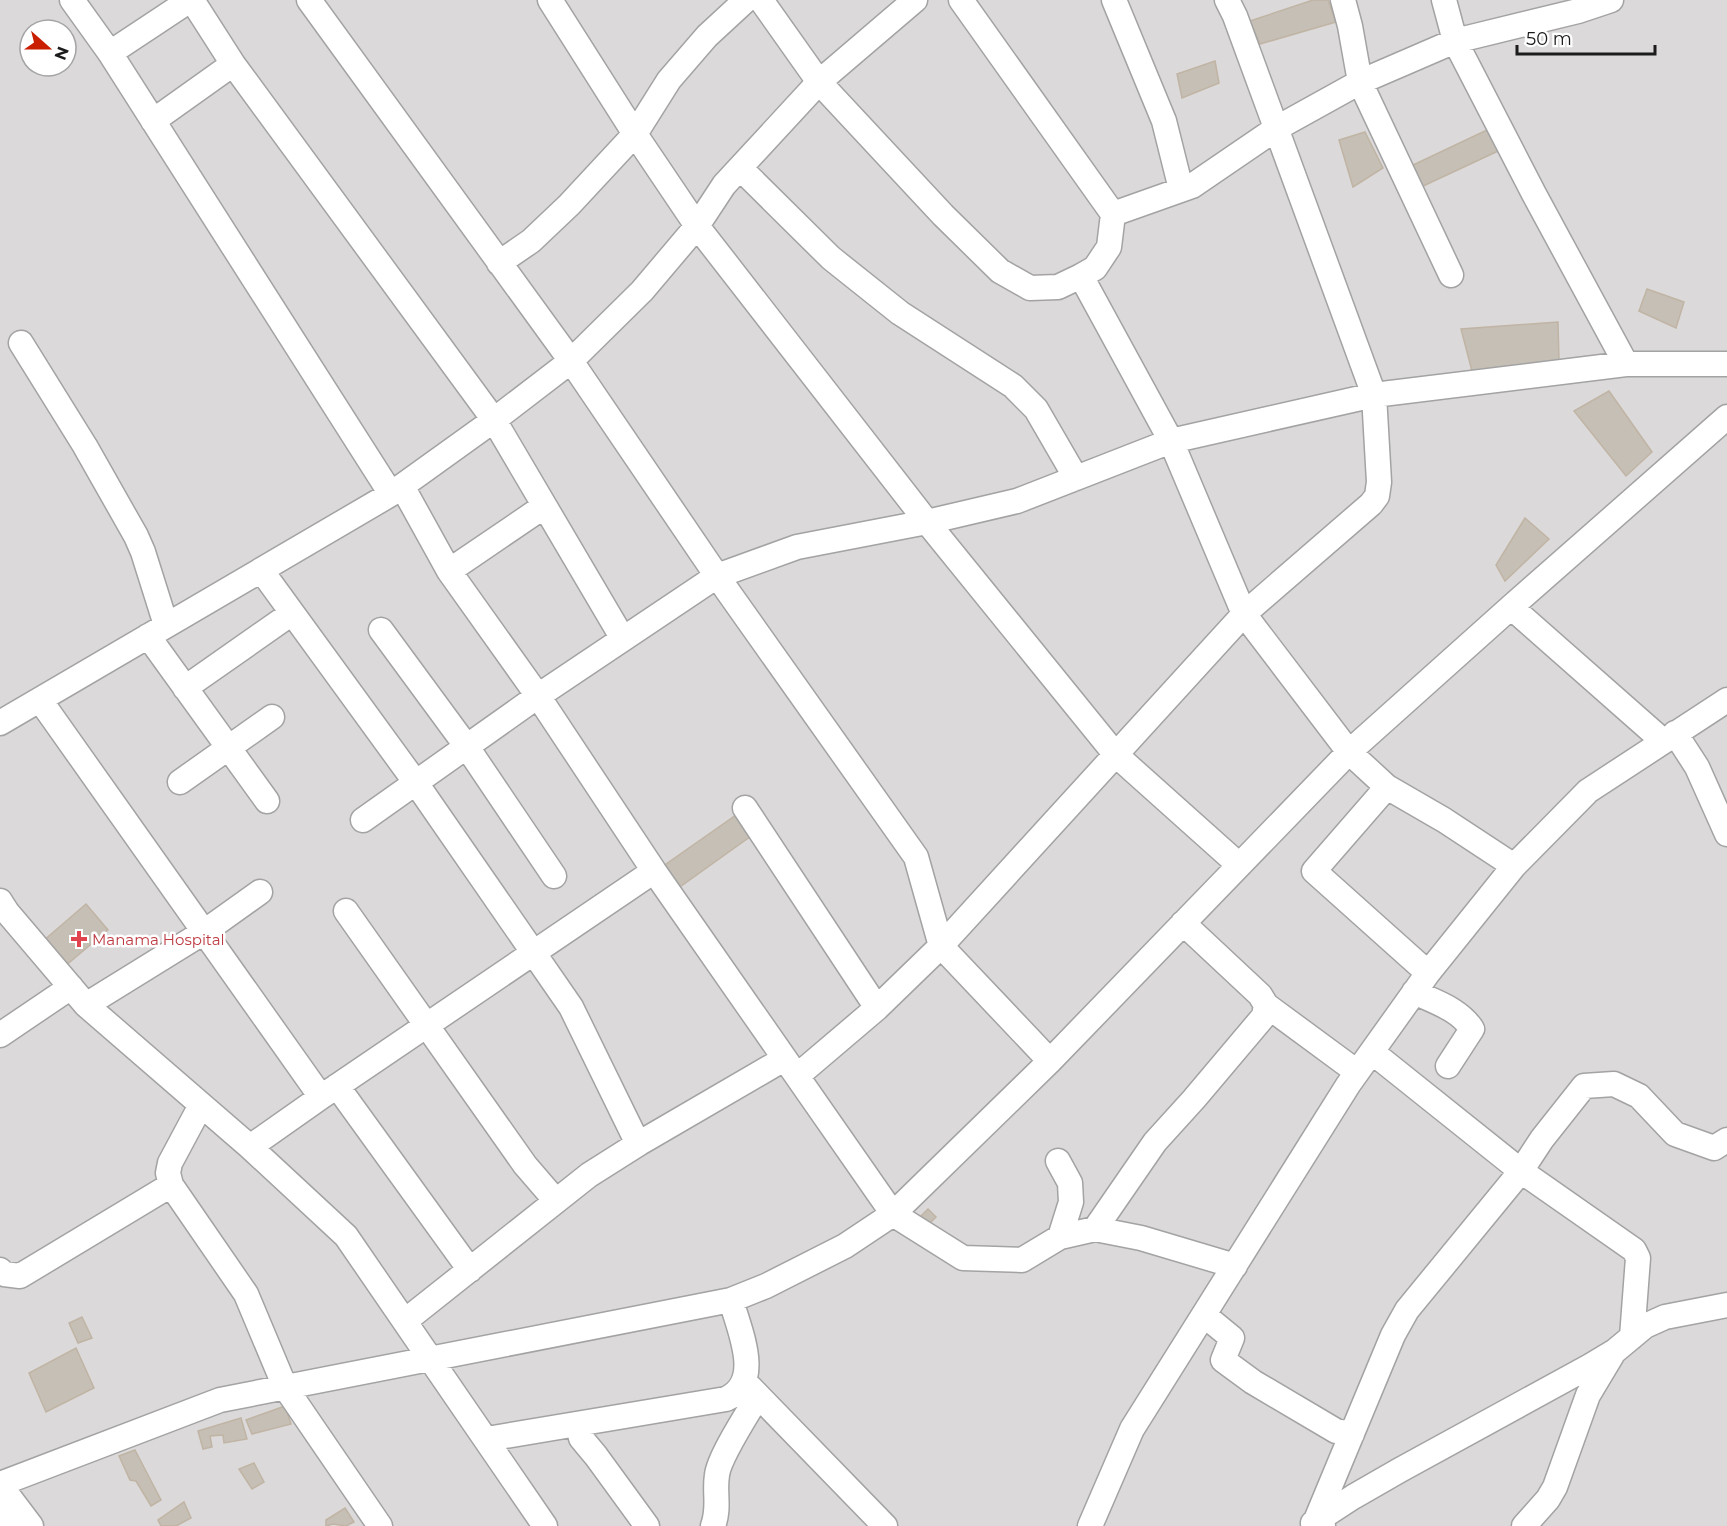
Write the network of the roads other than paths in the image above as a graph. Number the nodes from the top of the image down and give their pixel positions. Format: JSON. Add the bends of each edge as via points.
{"nodes":[{"id":1,"x":72,"y":0,"type":"edge"},
{"id":2,"x":191,"y":0,"type":"edge"},
{"id":3,"x":309,"y":0,"type":"edge"},
{"id":4,"x":550,"y":0,"type":"edge"},
{"id":5,"x":746,"y":0,"type":"edge"},
{"id":6,"x":761,"y":0,"type":"edge"},
{"id":7,"x":915,"y":0,"type":"edge"},
{"id":8,"x":961,"y":0,"type":"edge"},
{"id":9,"x":1114,"y":0,"type":"edge"},
{"id":10,"x":1343,"y":0,"type":"edge"},
{"id":11,"x":1444,"y":0,"type":"edge"},
{"id":12,"x":1611,"y":0,"type":"edge"},
{"id":13,"x":1233,"y":5,"type":"edge"},
{"id":14,"x":1455,"y":41,"type":"junction"},
{"id":15,"x":110,"y":53,"type":"junction"},
{"id":16,"x":233,"y":64,"type":"junction"},
{"id":17,"x":819,"y":82,"type":"junction"},
{"id":18,"x":1360,"y":82,"type":"junction"},
{"id":19,"x":153,"y":121,"type":"junction"},
{"id":20,"x":1277,"y":128,"type":"junction"},
{"id":21,"x":635,"y":134,"type":"junction"},
{"id":22,"x":740,"y":168,"type":"junction"},
{"id":23,"x":1181,"y":189,"type":"junction"},
{"id":24,"x":1113,"y":214,"type":"junction"},
{"id":25,"x":697,"y":226,"type":"junction"},
{"id":26,"x":499,"y":263,"type":"junction"},
{"id":27,"x":1451,"y":275,"type":"dead end"},
{"id":28,"x":1081,"y":276,"type":"junction"},
{"id":29,"x":21,"y":342,"type":"dead end"},
{"id":30,"x":570,"y":361,"type":"junction"},
{"id":31,"x":1626,"y":364,"type":"junction"},
{"id":32,"x":1727,"y":364,"type":"edge"},
{"id":33,"x":1374,"y":394,"type":"junction"},
{"id":34,"x":1727,"y":417,"type":"edge"},
{"id":35,"x":494,"y":420,"type":"junction"},
{"id":36,"x":1171,"y":441,"type":"junction"},
{"id":37,"x":1076,"y":478,"type":"junction"},
{"id":38,"x":397,"y":490,"type":"junction"},
{"id":39,"x":543,"y":507,"type":"junction"},
{"id":40,"x":927,"y":522,"type":"junction"},
{"id":41,"x":261,"y":570,"type":"junction"},
{"id":42,"x":449,"y":571,"type":"junction"},
{"id":43,"x":717,"y":576,"type":"junction"},
{"id":44,"x":1511,"y":607,"type":"junction"},
{"id":45,"x":292,"y":613,"type":"junction"},
{"id":46,"x":1244,"y":614,"type":"junction"},
{"id":47,"x":381,"y":630,"type":"dead end"},
{"id":48,"x":157,"y":631,"type":"junction"},
{"id":49,"x":623,"y":639,"type":"junction"},
{"id":50,"x":185,"y":688,"type":"junction"},
{"id":51,"x":538,"y":696,"type":"junction"},
{"id":52,"x":40,"y":700,"type":"junction"},
{"id":53,"x":1727,"y":700,"type":"edge"},
{"id":54,"x":272,"y":717,"type":"dead end"},
{"id":55,"x":1716,"y":718,"type":"edge"},
{"id":56,"x":0,"y":723,"type":"edge"},
{"id":57,"x":1669,"y":737,"type":"junction"},
{"id":58,"x":467,"y":747,"type":"junction"},
{"id":59,"x":228,"y":748,"type":"junction"},
{"id":60,"x":1349,"y":752,"type":"junction"},
{"id":61,"x":1116,"y":755,"type":"junction"},
{"id":62,"x":180,"y":782,"type":"dead end"},
{"id":63,"x":416,"y":783,"type":"junction"},
{"id":64,"x":1387,"y":787,"type":"junction"},
{"id":65,"x":267,"y":801,"type":"dead end"},
{"id":66,"x":745,"y":808,"type":"dead end"},
{"id":67,"x":363,"y":820,"type":"dead end"},
{"id":68,"x":1727,"y":834,"type":"edge"},
{"id":69,"x":1239,"y":865,"type":"junction"},
{"id":70,"x":1514,"y":866,"type":"junction"},
{"id":71,"x":654,"y":871,"type":"junction"},
{"id":72,"x":554,"y":876,"type":"dead end"},
{"id":73,"x":260,"y":892,"type":"dead end"},
{"id":74,"x":0,"y":901,"type":"edge"},
{"id":75,"x":346,"y":911,"type":"dead end"},
{"id":76,"x":1183,"y":923,"type":"junction"},
{"id":77,"x":204,"y":932,"type":"junction"},
{"id":78,"x":941,"y":946,"type":"junction"},
{"id":79,"x":533,"y":953,"type":"junction"},
{"id":80,"x":1428,"y":973,"type":"junction"},
{"id":81,"x":1414,"y":992,"type":"junction"},
{"id":82,"x":78,"y":996,"type":"junction"},
{"id":83,"x":1266,"y":1005,"type":"junction"},
{"id":84,"x":877,"y":1008,"type":"junction"},
{"id":85,"x":428,"y":1024,"type":"junction"},
{"id":86,"x":0,"y":1035,"type":"edge"},
{"id":87,"x":1372,"y":1052,"type":"junction"},
{"id":88,"x":1050,"y":1061,"type":"junction"},
{"id":89,"x":1448,"y":1066,"type":"dead end"},
{"id":90,"x":790,"y":1068,"type":"junction"},
{"id":91,"x":1357,"y":1072,"type":"junction"},
{"id":92,"x":329,"y":1092,"type":"junction"},
{"id":93,"x":201,"y":1105,"type":"junction"},
{"id":94,"x":638,"y":1144,"type":"junction"},
{"id":95,"x":1720,"y":1144,"type":"edge"},
{"id":96,"x":250,"y":1147,"type":"junction"},
{"id":97,"x":1058,"y":1161,"type":"dead end"},
{"id":98,"x":1521,"y":1171,"type":"junction"},
{"id":99,"x":171,"y":1185,"type":"junction"},
{"id":100,"x":556,"y":1201,"type":"junction"},
{"id":101,"x":892,"y":1214,"type":"junction"},
{"id":102,"x":1095,"y":1229,"type":"junction"},
{"id":103,"x":1060,"y":1237,"type":"junction"},
{"id":104,"x":1235,"y":1266,"type":"junction"},
{"id":105,"x":0,"y":1270,"type":"edge"},
{"id":106,"x":470,"y":1270,"type":"junction"},
{"id":107,"x":731,"y":1300,"type":"junction"},
{"id":108,"x":1727,"y":1305,"type":"edge"},
{"id":109,"x":1204,"y":1315,"type":"junction"},
{"id":110,"x":405,"y":1321,"type":"junction"},
{"id":111,"x":1624,"y":1344,"type":"junction"},
{"id":112,"x":431,"y":1360,"type":"junction"},
{"id":113,"x":285,"y":1387,"type":"junction"},
{"id":114,"x":751,"y":1388,"type":"junction"},
{"id":115,"x":578,"y":1424,"type":"junction"},
{"id":116,"x":1352,"y":1434,"type":"junction"},
{"id":117,"x":487,"y":1439,"type":"junction"},
{"id":118,"x":0,"y":1484,"type":"edge"},
{"id":119,"x":0,"y":1511,"type":"edge"},
{"id":120,"x":1317,"y":1524,"type":"edge"},
{"id":121,"x":9,"y":1526,"type":"edge"},
{"id":122,"x":31,"y":1526,"type":"edge"},
{"id":123,"x":380,"y":1526,"type":"edge"},
{"id":124,"x":545,"y":1526,"type":"edge"},
{"id":125,"x":647,"y":1526,"type":"edge"},
{"id":126,"x":713,"y":1526,"type":"edge"},
{"id":127,"x":885,"y":1526,"type":"edge"},
{"id":128,"x":1090,"y":1526,"type":"edge"},
{"id":129,"x":1524,"y":1526,"type":"edge"}],
"edges":[{"from":1,"to":15,"type":"street"},
{"from":2,"to":15,"type":"street"},
{"from":2,"to":16,"type":"street"},
{"from":3,"to":26,"type":"street"},
{"from":4,"to":21,"type":"street"},
{"from":5,"to":21,"type":"street","via":[[707,36],[669,80]]},
{"from":6,"to":17,"type":"street"},
{"from":7,"to":17,"type":"street"},
{"from":8,"to":24,"type":"street"},
{"from":9,"to":23,"type":"street","via":[[1164,121]]},
{"from":10,"to":18,"type":"street"},
{"from":11,"to":14,"type":"street"},
{"from":12,"to":14,"type":"street"},
{"from":13,"to":20,"type":"street"},
{"from":14,"to":18,"type":"street"},
{"from":14,"to":31,"type":"street"},
{"from":15,"to":19,"type":"street"},
{"from":16,"to":19,"type":"street"},
{"from":16,"to":35,"type":"street"},
{"from":17,"to":22,"type":"street"},
{"from":17,"to":28,"type":"street","via":[[1000,271],[1030,288],[1058,287]]},
{"from":18,"to":20,"type":"street"},
{"from":18,"to":27,"type":"street"},
{"from":19,"to":38,"type":"street"},
{"from":20,"to":23,"type":"street","via":[[1192,186]]},
{"from":20,"to":33,"type":"street"},
{"from":21,"to":25,"type":"street"},
{"from":21,"to":26,"type":"street","via":[[569,205],[531,241]]},
{"from":22,"to":25,"type":"street"},
{"from":22,"to":37,"type":"street","via":[[831,258],[900,314],[1013,386],[1036,409]]},
{"from":23,"to":24,"type":"street"},
{"from":24,"to":28,"type":"street","via":[[1109,247],[1095,268]]},
{"from":25,"to":30,"type":"street","via":[[642,291]]},
{"from":25,"to":40,"type":"street"},
{"from":26,"to":30,"type":"street"},
{"from":28,"to":36,"type":"street"},
{"from":29,"to":48,"type":"street","via":[[85,446],[143,552]]},
{"from":30,"to":35,"type":"street"},
{"from":30,"to":43,"type":"street"},
{"from":31,"to":32,"type":"street"},
{"from":31,"to":33,"type":"street"},
{"from":33,"to":36,"type":"street"},
{"from":33,"to":46,"type":"street","via":[[1377,496]]},
{"from":34,"to":44,"type":"street"},
{"from":35,"to":38,"type":"street"},
{"from":35,"to":39,"type":"street"},
{"from":36,"to":37,"type":"street"},
{"from":36,"to":46,"type":"street"},
{"from":37,"to":40,"type":"street","via":[[1017,501]]},
{"from":38,"to":41,"type":"street"},
{"from":38,"to":42,"type":"street"},
{"from":39,"to":42,"type":"street"},
{"from":39,"to":49,"type":"street"},
{"from":40,"to":43,"type":"street","via":[[796,547]]},
{"from":40,"to":61,"type":"street"},
{"from":41,"to":45,"type":"street"},
{"from":41,"to":48,"type":"street"},
{"from":42,"to":51,"type":"street"},
{"from":43,"to":49,"type":"street"},
{"from":43,"to":78,"type":"street","via":[[916,857]]},
{"from":44,"to":57,"type":"street"},
{"from":44,"to":60,"type":"street"},
{"from":45,"to":50,"type":"street"},
{"from":45,"to":63,"type":"street"},
{"from":46,"to":60,"type":"street"},
{"from":46,"to":61,"type":"street"},
{"from":47,"to":58,"type":"street"},
{"from":48,"to":50,"type":"street"},
{"from":48,"to":52,"type":"street"},
{"from":49,"to":51,"type":"street"},
{"from":50,"to":59,"type":"street"},
{"from":51,"to":58,"type":"street"},
{"from":51,"to":71,"type":"street"},
{"from":52,"to":56,"type":"street"},
{"from":52,"to":77,"type":"street"},
{"from":53,"to":55,"type":"street"},
{"from":54,"to":59,"type":"street"},
{"from":55,"to":57,"type":"street"},
{"from":57,"to":68,"type":"street","via":[[1697,767]]},
{"from":57,"to":70,"type":"street","via":[[1588,791]]},
{"from":58,"to":63,"type":"street"},
{"from":58,"to":72,"type":"street"},
{"from":59,"to":62,"type":"street"},
{"from":59,"to":65,"type":"street"},
{"from":60,"to":64,"type":"street"},
{"from":60,"to":69,"type":"street"},
{"from":61,"to":69,"type":"street"},
{"from":61,"to":78,"type":"street"},
{"from":63,"to":67,"type":"street"},
{"from":63,"to":79,"type":"street"},
{"from":64,"to":70,"type":"street"},
{"from":64,"to":80,"type":"street","via":[[1314,871]]},
{"from":66,"to":84,"type":"street"},
{"from":69,"to":76,"type":"street"},
{"from":70,"to":80,"type":"street"},
{"from":71,"to":79,"type":"street"},
{"from":71,"to":90,"type":"street"},
{"from":73,"to":77,"type":"street"},
{"from":74,"to":82,"type":"street"},
{"from":75,"to":85,"type":"street"},
{"from":76,"to":83,"type":"street","via":[[1243,978]]},
{"from":76,"to":88,"type":"street"},
{"from":77,"to":82,"type":"street"},
{"from":77,"to":92,"type":"street"},
{"from":78,"to":84,"type":"street"},
{"from":78,"to":88,"type":"street"},
{"from":79,"to":85,"type":"street"},
{"from":79,"to":94,"type":"street","via":[[571,1007]]},
{"from":80,"to":81,"type":"street"},
{"from":81,"to":87,"type":"street"},
{"from":81,"to":89,"type":"street","via":[[1458,1013],[1472,1029]]},
{"from":82,"to":86,"type":"street"},
{"from":82,"to":93,"type":"street"},
{"from":83,"to":91,"type":"street"},
{"from":83,"to":102,"type":"street","via":[[1264,1016],[1155,1142]]},
{"from":84,"to":90,"type":"street"},
{"from":85,"to":92,"type":"street"},
{"from":85,"to":100,"type":"street","via":[[525,1165]]},
{"from":87,"to":91,"type":"street"},
{"from":87,"to":98,"type":"street"},
{"from":88,"to":101,"type":"street"},
{"from":90,"to":94,"type":"street"},
{"from":90,"to":101,"type":"street"},
{"from":91,"to":104,"type":"street"},
{"from":92,"to":96,"type":"street"},
{"from":92,"to":106,"type":"street"},
{"from":93,"to":96,"type":"street"},
{"from":93,"to":99,"type":"street","via":[[170,1163]]},
{"from":94,"to":100,"type":"street"},
{"from":95,"to":98,"type":"street","via":[[1675,1134],[1639,1096],[1614,1084],[1584,1086]]},
{"from":96,"to":110,"type":"street","via":[[346,1236]]},
{"from":97,"to":103,"type":"street","via":[[1070,1184],[1071,1202]]},
{"from":98,"to":111,"type":"street","via":[[1634,1250],[1638,1258]]},
{"from":98,"to":116,"type":"street","via":[[1407,1311]]},
{"from":99,"to":105,"type":"street","via":[[20,1276]]},
{"from":99,"to":113,"type":"street","via":[[246,1294]]},
{"from":100,"to":106,"type":"street"},
{"from":101,"to":103,"type":"street","via":[[963,1258],[1022,1260]]},
{"from":101,"to":107,"type":"street","via":[[844,1246]]},
{"from":102,"to":103,"type":"street"},
{"from":102,"to":104,"type":"street","via":[[1141,1238]]},
{"from":104,"to":109,"type":"street"},
{"from":106,"to":110,"type":"street"},
{"from":107,"to":112,"type":"street"},
{"from":107,"to":114,"type":"street"},
{"from":108,"to":111,"type":"street","via":[[1665,1317],[1645,1326]]},
{"from":109,"to":116,"type":"street","via":[[1232,1338],[1223,1360],[1336,1431]]},
{"from":109,"to":128,"type":"street","via":[[1132,1429]]},
{"from":110,"to":112,"type":"street"},
{"from":111,"to":120,"type":"street","via":[[1390,1475]]},
{"from":111,"to":129,"type":"street","via":[[1588,1395],[1555,1487]]},
{"from":112,"to":113,"type":"street"},
{"from":112,"to":117,"type":"street"},
{"from":113,"to":118,"type":"street","via":[[220,1400]]},
{"from":113,"to":123,"type":"street"},
{"from":114,"to":115,"type":"street","via":[[726,1399]]},
{"from":114,"to":126,"type":"street","via":[[717,1474]]},
{"from":114,"to":127,"type":"street"},
{"from":115,"to":117,"type":"street"},
{"from":115,"to":125,"type":"street","via":[[581,1438]]},
{"from":116,"to":120,"type":"street"},
{"from":117,"to":124,"type":"street"},
{"from":118,"to":122,"type":"street"},
{"from":119,"to":121,"type":"street"}]}
